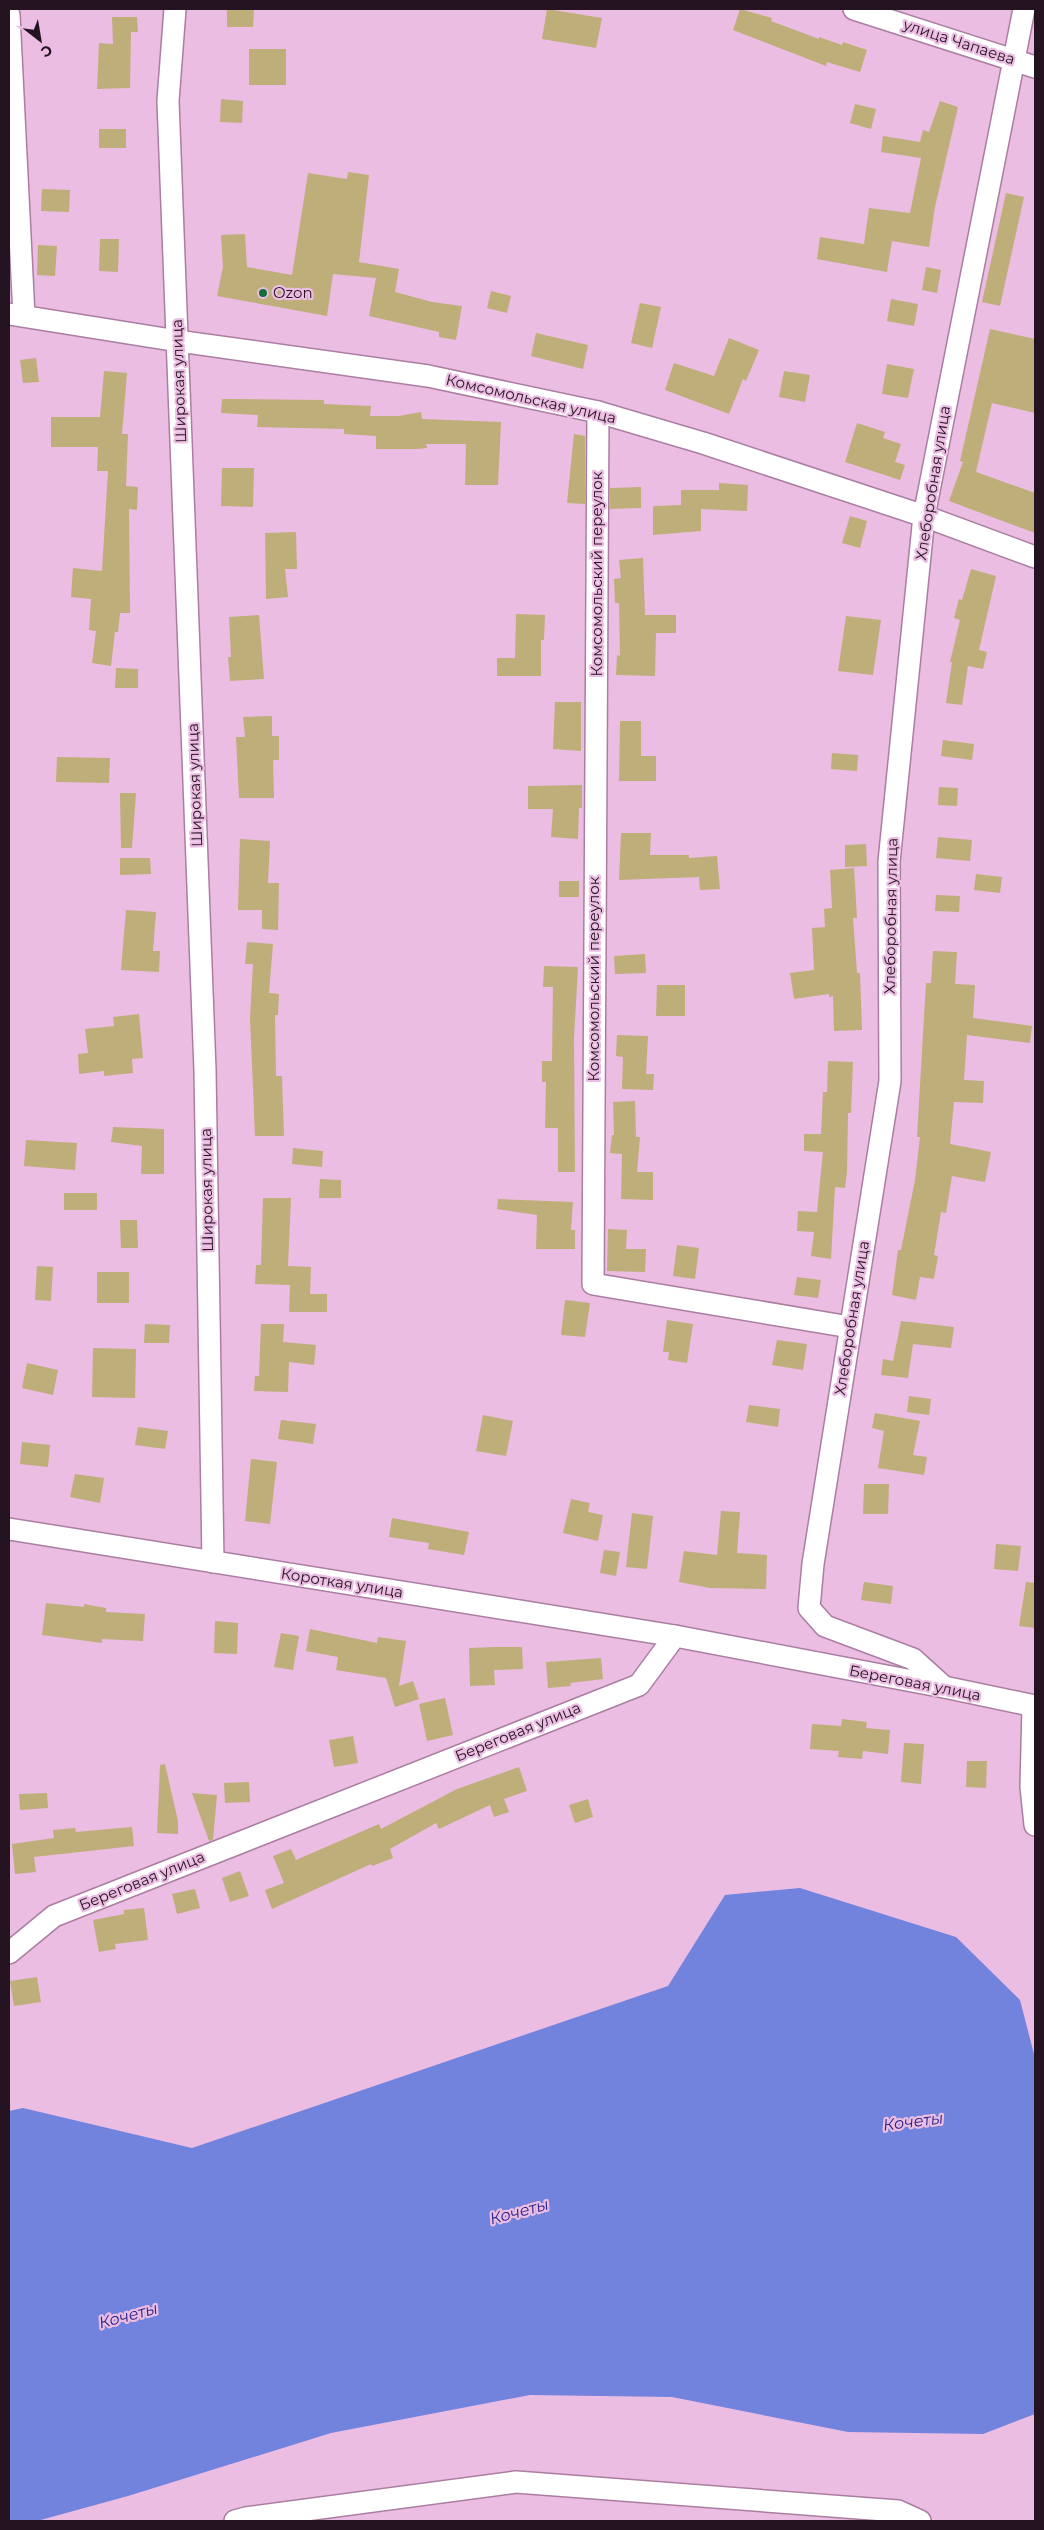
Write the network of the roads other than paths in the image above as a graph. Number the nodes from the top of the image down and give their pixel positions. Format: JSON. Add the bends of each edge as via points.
{"nodes":[{"id":1,"x":175,"y":9,"type":"edge"},
{"id":2,"x":854,"y":9,"type":"edge"},
{"id":3,"x":1024,"y":9,"type":"edge"},
{"id":4,"x":9,"y":15,"type":"edge"},
{"id":5,"x":1012,"y":59,"type":"junction"},
{"id":6,"x":1035,"y":67,"type":"edge"},
{"id":7,"x":16,"y":315,"type":"edge"},
{"id":8,"x":178,"y":341,"type":"junction"},
{"id":9,"x":598,"y":412,"type":"junction"},
{"id":10,"x":924,"y":516,"type":"junction"},
{"id":11,"x":1035,"y":557,"type":"edge"},
{"id":12,"x":850,"y":1326,"type":"junction"},
{"id":13,"x":9,"y":1529,"type":"edge"},
{"id":14,"x":213,"y":1562,"type":"junction"},
{"id":15,"x":675,"y":1636,"type":"junction"},
{"id":16,"x":944,"y":1687,"type":"junction"},
{"id":17,"x":1034,"y":1706,"type":"edge"},
{"id":18,"x":1035,"y":1825,"type":"edge"},
{"id":19,"x":9,"y":1953,"type":"edge"},
{"id":20,"x":235,"y":2521,"type":"edge"},
{"id":21,"x":920,"y":2521,"type":"edge"}],
"edges":[{"from":1,"to":8,"type":"street","name":"Широкая улица","via":[[168,101]]},
{"from":2,"to":5,"type":"street","name":"улица Чапаева"},
{"from":3,"to":5,"type":"street","name":"Хлеборобная улица"},
{"from":4,"to":7,"type":"street"},
{"from":5,"to":6,"type":"street","name":"улица Чапаева"},
{"from":5,"to":10,"type":"street","name":"Хлеборобная улица"},
{"from":7,"to":8,"type":"street","name":"Комсомольская улица"},
{"from":8,"to":9,"type":"street","name":"Комсомольская улица","via":[[428,376]]},
{"from":8,"to":14,"type":"street","name":"Широкая улица","via":[[206,1070]]},
{"from":9,"to":10,"type":"street","name":"Комсомольская улица"},
{"from":9,"to":12,"type":"street","name":"Комсомольский переулок","via":[[593,1284]]},
{"from":10,"to":11,"type":"street","name":"Комсомольская улица"},
{"from":10,"to":12,"type":"street","name":"Хлеборобная улица","via":[[888,862],[890,1081]]},
{"from":12,"to":16,"type":"street","name":"Хлеборобная улица","via":[[809,1608],[825,1626],[913,1659]]},
{"from":13,"to":14,"type":"street","name":"Короткая улица"},
{"from":14,"to":15,"type":"street","name":"Короткая улица"},
{"from":15,"to":16,"type":"street","name":"Береговая улица"},
{"from":15,"to":19,"type":"street","name":"Береговая улица","via":[[639,1685],[54,1916]]},
{"from":16,"to":17,"type":"street","name":"Береговая улица"},
{"from":17,"to":18,"type":"street","via":[[1031,1787]]},
{"from":20,"to":21,"type":"street","via":[[516,2482],[898,2512]]}]}
